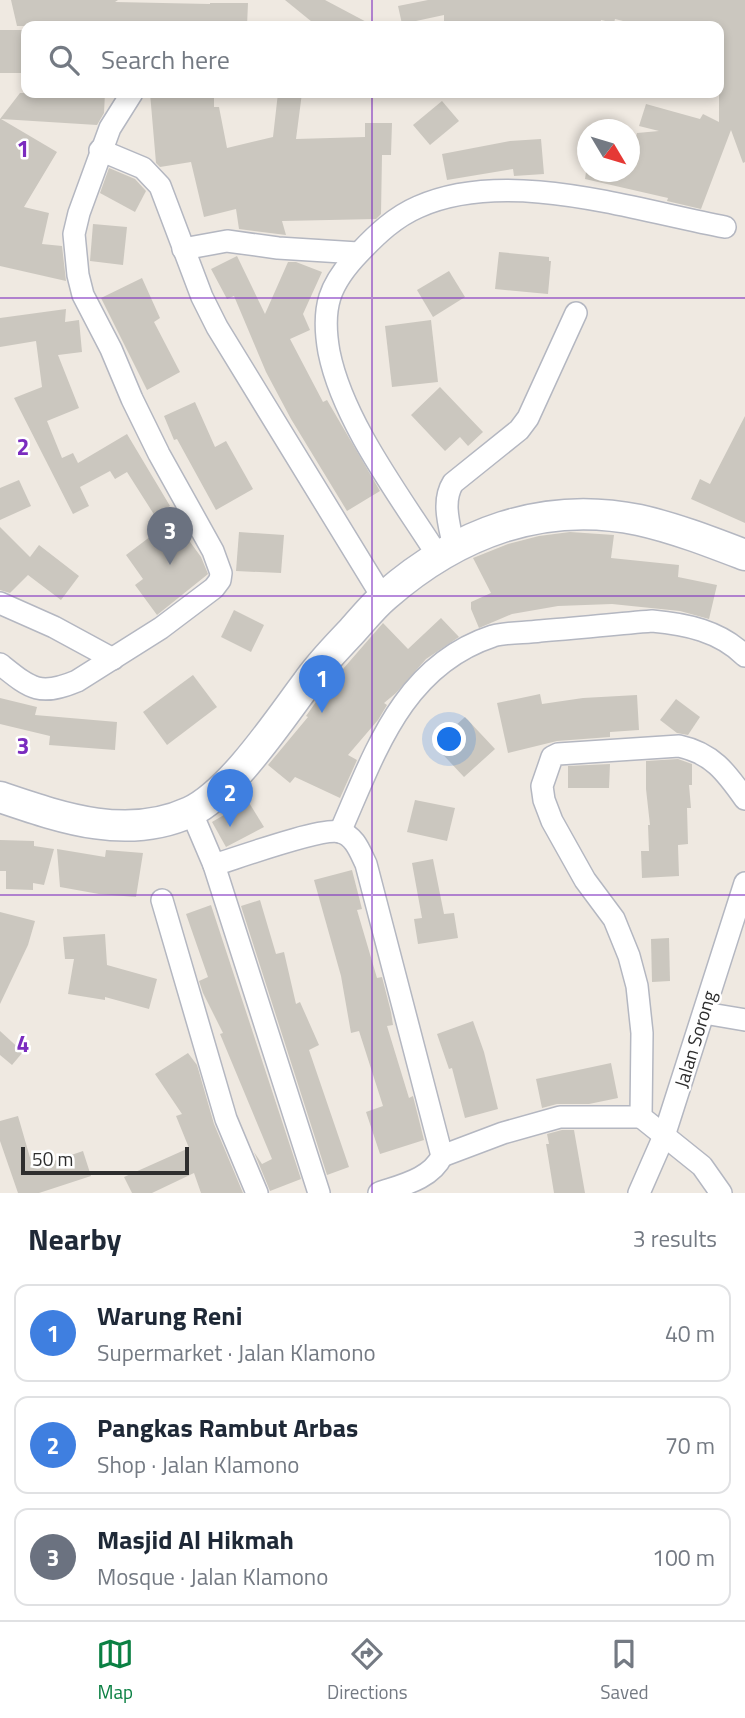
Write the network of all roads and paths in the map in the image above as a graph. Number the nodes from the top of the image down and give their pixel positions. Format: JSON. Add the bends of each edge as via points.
{"nodes":[{"id":1,"x":128,"y":98,"type":"edge"},
{"id":2,"x":100,"y":150,"type":"junction"},
{"id":3,"x":725,"y":227,"type":"dead end"},
{"id":4,"x":183,"y":249,"type":"junction"},
{"id":5,"x":359,"y":254,"type":"junction"},
{"id":6,"x":576,"y":313,"type":"dead end"},
{"id":7,"x":446,"y":552,"type":"junction"},
{"id":8,"x":745,"y":555,"type":"edge"},
{"id":9,"x":383,"y":598,"type":"junction"},
{"id":10,"x":0,"y":603,"type":"edge"},
{"id":11,"x":745,"y":656,"type":"edge"},
{"id":12,"x":113,"y":659,"type":"junction"},
{"id":13,"x":0,"y":664,"type":"edge"},
{"id":14,"x":0,"y":797,"type":"edge"},
{"id":15,"x":745,"y":799,"type":"edge"},
{"id":16,"x":191,"y":811,"type":"junction"},
{"id":17,"x":340,"y":832,"type":"junction"},
{"id":18,"x":214,"y":865,"type":"junction"},
{"id":19,"x":745,"y":883,"type":"edge"},
{"id":20,"x":162,"y":900,"type":"dead end"},
{"id":21,"x":704,"y":1013,"type":"junction"},
{"id":22,"x":745,"y":1020,"type":"edge"},
{"id":23,"x":641,"y":1117,"type":"junction"},
{"id":24,"x":664,"y":1136,"type":"junction"},
{"id":25,"x":442,"y":1156,"type":"junction"},
{"id":26,"x":257,"y":1193,"type":"edge"},
{"id":27,"x":319,"y":1193,"type":"edge"},
{"id":28,"x":379,"y":1193,"type":"edge"},
{"id":29,"x":639,"y":1193,"type":"edge"},
{"id":30,"x":721,"y":1193,"type":"edge"}],
"edges":[{"from":1,"to":2,"type":"street"},
{"from":2,"to":4,"type":"street","via":[[137,165],[156,179]]},
{"from":2,"to":12,"type":"street","via":[[74,234],[83,295],[159,454],[214,551],[221,573],[214,588]]},
{"from":3,"to":5,"type":"street","via":[[559,194],[474,193],[439,200],[397,218]]},
{"from":4,"to":5,"type":"street","via":[[227,241]]},
{"from":4,"to":9,"type":"street","via":[[217,327]]},
{"from":5,"to":7,"type":"street","via":[[342,272],[327,302],[329,352],[337,381],[352,418]]},
{"from":6,"to":7,"type":"street","via":[[519,430],[453,483]]},
{"from":7,"to":8,"type":"main road","via":[[512,522],[570,514],[638,520]]},
{"from":7,"to":9,"type":"main road"},
{"from":9,"to":16,"type":"main road","via":[[223,787]]},
{"from":10,"to":12,"type":"street"},
{"from":11,"to":17,"type":"street","via":[[711,633],[652,621],[494,636],[453,654],[407,698],[388,726]]},
{"from":12,"to":13,"type":"street","via":[[77,681],[48,691],[25,683]]},
{"from":14,"to":16,"type":"main road","via":[[83,823],[129,827]]},
{"from":15,"to":23,"type":"street","via":[[707,756],[678,746],[558,754],[546,769],[543,793],[552,821],[585,880],[614,919],[629,956],[642,1033]]},
{"from":16,"to":18,"type":"street"},
{"from":17,"to":18,"type":"street","via":[[318,833]]},
{"from":17,"to":25,"type":"street","via":[[352,838],[366,864]]},
{"from":18,"to":27,"type":"street"},
{"from":19,"to":21,"type":"street","name":"Jalan Sorong"},
{"from":20,"to":26,"type":"street","via":[[226,1119]]},
{"from":21,"to":22,"type":"street"},
{"from":21,"to":24,"type":"street","name":"Jalan Sorong"},
{"from":23,"to":24,"type":"street"},
{"from":23,"to":25,"type":"street","via":[[560,1117]]},
{"from":24,"to":29,"type":"street","name":"Jalan Sorong"},
{"from":24,"to":30,"type":"street","via":[[702,1166]]},
{"from":25,"to":28,"type":"street","via":[[425,1175]]}]}
